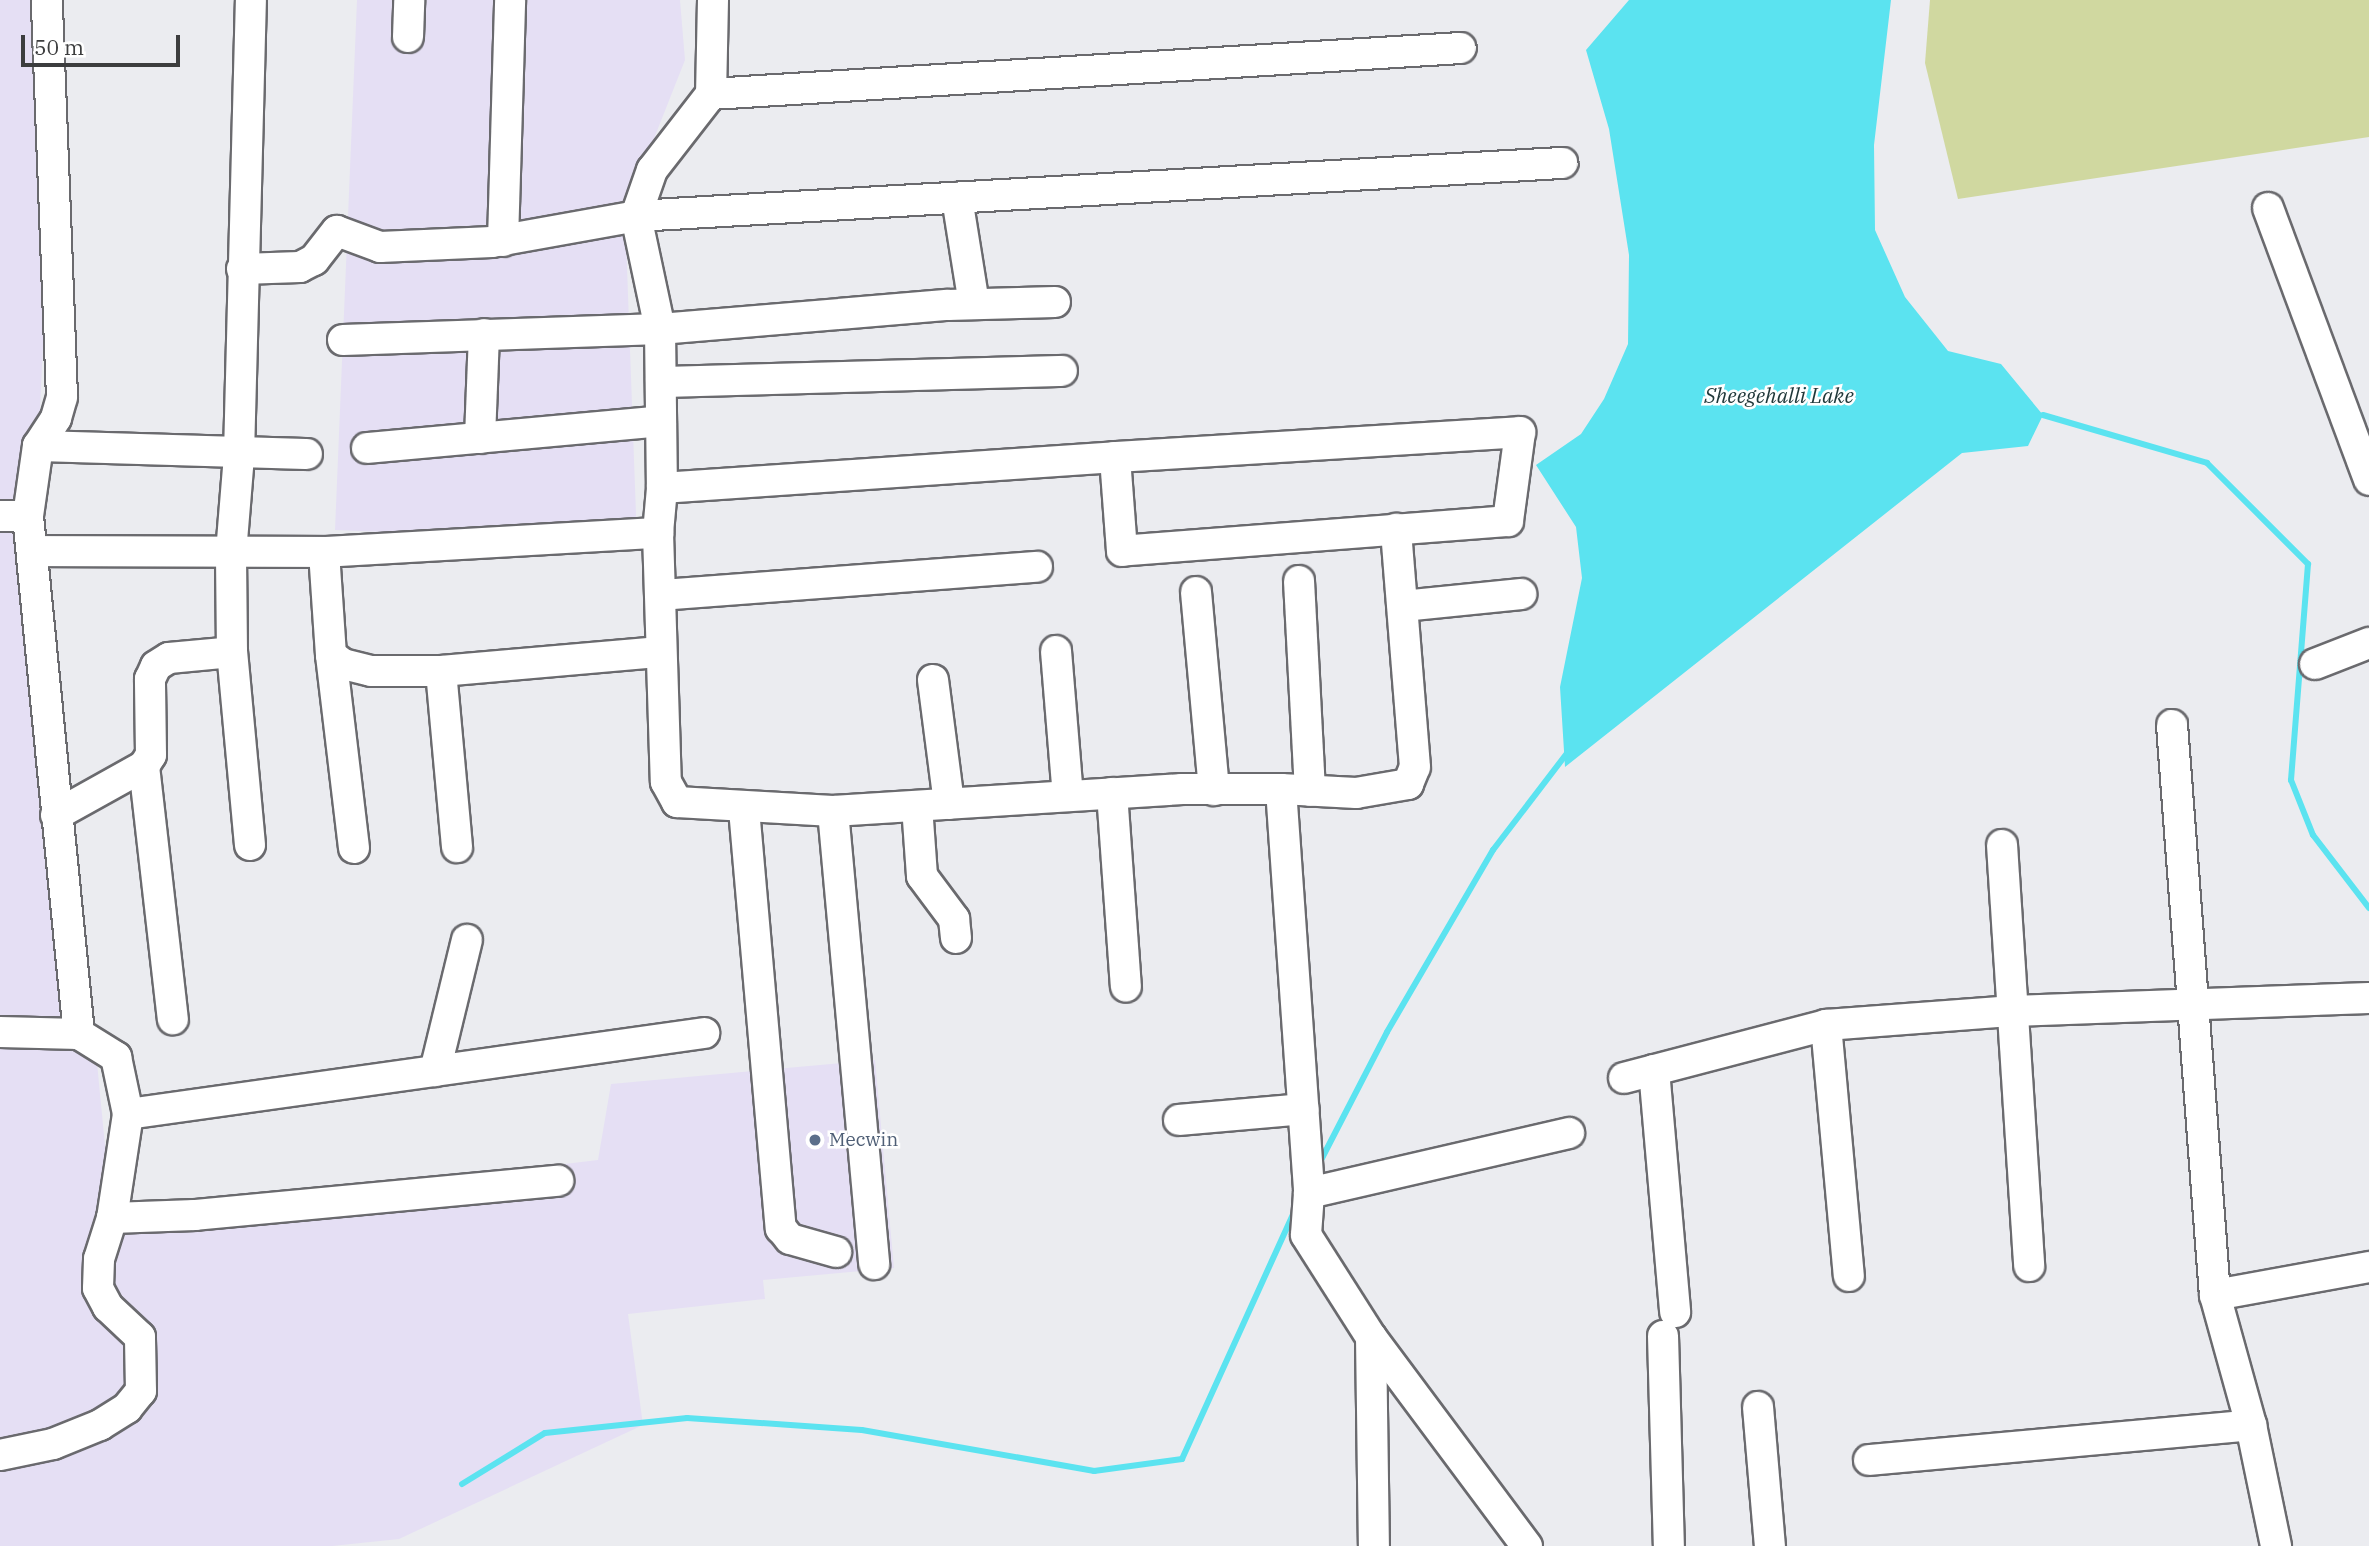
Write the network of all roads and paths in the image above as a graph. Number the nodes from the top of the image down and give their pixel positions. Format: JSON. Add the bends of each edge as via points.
{"nodes":[{"id":1,"x":47,"y":0,"type":"edge"},
{"id":2,"x":251,"y":0,"type":"edge"},
{"id":3,"x":409,"y":0,"type":"edge"},
{"id":4,"x":510,"y":0,"type":"edge"},
{"id":5,"x":713,"y":0,"type":"edge"},
{"id":6,"x":408,"y":37,"type":"dead end"},
{"id":7,"x":1461,"y":48,"type":"dead end"},
{"id":8,"x":710,"y":94,"type":"junction"},
{"id":9,"x":1562,"y":163,"type":"dead end"},
{"id":10,"x":957,"y":198,"type":"junction"},
{"id":11,"x":2269,"y":208,"type":"dead end"},
{"id":12,"x":636,"y":216,"type":"junction"},
{"id":13,"x":503,"y":241,"type":"junction"},
{"id":14,"x":242,"y":270,"type":"junction"},
{"id":15,"x":1055,"y":302,"type":"dead end"},
{"id":16,"x":974,"y":304,"type":"junction"},
{"id":17,"x":660,"y":329,"type":"junction"},
{"id":18,"x":484,"y":334,"type":"junction"},
{"id":19,"x":343,"y":340,"type":"dead end"},
{"id":20,"x":1062,"y":370,"type":"dead end"},
{"id":21,"x":661,"y":382,"type":"junction"},
{"id":22,"x":661,"y":421,"type":"junction"},
{"id":23,"x":480,"y":438,"type":"junction"},
{"id":24,"x":38,"y":446,"type":"junction"},
{"id":25,"x":367,"y":448,"type":"dead end"},
{"id":26,"x":307,"y":454,"type":"dead end"},
{"id":27,"x":239,"y":455,"type":"junction"},
{"id":28,"x":1115,"y":457,"type":"junction"},
{"id":29,"x":2369,"y":480,"type":"edge"},
{"id":30,"x":662,"y":488,"type":"junction"},
{"id":31,"x":14,"y":516,"type":"edge"},
{"id":32,"x":1396,"y":529,"type":"junction"},
{"id":33,"x":658,"y":533,"type":"junction"},
{"id":34,"x":32,"y":551,"type":"junction"},
{"id":35,"x":324,"y":552,"type":"junction"},
{"id":36,"x":231,"y":553,"type":"junction"},
{"id":37,"x":1037,"y":568,"type":"dead end"},
{"id":38,"x":1299,"y":580,"type":"dead end"},
{"id":39,"x":1196,"y":592,"type":"dead end"},
{"id":40,"x":1521,"y":594,"type":"dead end"},
{"id":41,"x":661,"y":595,"type":"junction"},
{"id":42,"x":1403,"y":606,"type":"junction"},
{"id":43,"x":2369,"y":642,"type":"edge"},
{"id":44,"x":1056,"y":650,"type":"dead end"},
{"id":45,"x":232,"y":652,"type":"junction"},
{"id":46,"x":660,"y":652,"type":"junction"},
{"id":47,"x":331,"y":656,"type":"junction"},
{"id":48,"x":2315,"y":664,"type":"dead end"},
{"id":49,"x":441,"y":671,"type":"junction"},
{"id":50,"x":933,"y":680,"type":"dead end"},
{"id":51,"x":2172,"y":725,"type":"dead end"},
{"id":52,"x":144,"y":766,"type":"junction"},
{"id":53,"x":1214,"y":790,"type":"junction"},
{"id":54,"x":1295,"y":790,"type":"junction"},
{"id":55,"x":1112,"y":793,"type":"junction"},
{"id":56,"x":1068,"y":796,"type":"junction"},
{"id":57,"x":949,"y":804,"type":"junction"},
{"id":58,"x":916,"y":806,"type":"junction"},
{"id":59,"x":744,"y":809,"type":"junction"},
{"id":60,"x":833,"y":811,"type":"junction"},
{"id":61,"x":56,"y":814,"type":"junction"},
{"id":62,"x":250,"y":845,"type":"dead end"},
{"id":63,"x":2002,"y":845,"type":"dead end"},
{"id":64,"x":457,"y":847,"type":"dead end"},
{"id":65,"x":354,"y":848,"type":"dead end"},
{"id":66,"x":956,"y":937,"type":"dead end"},
{"id":67,"x":467,"y":940,"type":"dead end"},
{"id":68,"x":1126,"y":986,"type":"dead end"},
{"id":69,"x":2369,"y":998,"type":"edge"},
{"id":70,"x":2195,"y":1002,"type":"junction"},
{"id":71,"x":2012,"y":1011,"type":"junction"},
{"id":72,"x":173,"y":1019,"type":"dead end"},
{"id":73,"x":1826,"y":1025,"type":"junction"},
{"id":74,"x":0,"y":1032,"type":"edge"},
{"id":75,"x":704,"y":1033,"type":"dead end"},
{"id":76,"x":79,"y":1034,"type":"junction"},
{"id":77,"x":1654,"y":1070,"type":"junction"},
{"id":78,"x":435,"y":1071,"type":"junction"},
{"id":79,"x":1624,"y":1078,"type":"dead end"},
{"id":80,"x":1304,"y":1109,"type":"junction"},
{"id":81,"x":128,"y":1114,"type":"junction"},
{"id":82,"x":1179,"y":1120,"type":"dead end"},
{"id":83,"x":1569,"y":1133,"type":"dead end"},
{"id":84,"x":558,"y":1181,"type":"dead end"},
{"id":85,"x":1309,"y":1193,"type":"junction"},
{"id":86,"x":112,"y":1218,"type":"junction"},
{"id":87,"x":836,"y":1252,"type":"dead end"},
{"id":88,"x":874,"y":1264,"type":"dead end"},
{"id":89,"x":2029,"y":1266,"type":"dead end"},
{"id":90,"x":2369,"y":1267,"type":"edge"},
{"id":91,"x":1849,"y":1276,"type":"dead end"},
{"id":92,"x":2215,"y":1296,"type":"junction"},
{"id":93,"x":1371,"y":1337,"type":"junction"},
{"id":94,"x":1758,"y":1407,"type":"dead end"},
{"id":95,"x":2251,"y":1425,"type":"junction"},
{"id":96,"x":0,"y":1455,"type":"edge"},
{"id":97,"x":1869,"y":1460,"type":"dead end"},
{"id":98,"x":1374,"y":1546,"type":"edge"},
{"id":99,"x":1527,"y":1546,"type":"edge"},
{"id":100,"x":1669,"y":1546,"type":"edge"},
{"id":101,"x":1770,"y":1546,"type":"edge"},
{"id":102,"x":2277,"y":1546,"type":"edge"}],
"edges":[{"from":1,"to":24,"type":"street","via":[[62,397],[56,418]]},
{"from":2,"to":14,"type":"street"},
{"from":3,"to":6,"type":"street"},
{"from":4,"to":13,"type":"street"},
{"from":5,"to":8,"type":"street"},
{"from":7,"to":8,"type":"street"},
{"from":8,"to":12,"type":"street","via":[[652,170]]},
{"from":9,"to":10,"type":"street"},
{"from":10,"to":12,"type":"street"},
{"from":10,"to":16,"type":"street"},
{"from":11,"to":29,"type":"street"},
{"from":12,"to":13,"type":"street"},
{"from":12,"to":17,"type":"street"},
{"from":13,"to":14,"type":"street","via":[[380,247],[337,231],[314,260],[300,267]]},
{"from":14,"to":27,"type":"street"},
{"from":15,"to":16,"type":"street"},
{"from":16,"to":17,"type":"street"},
{"from":17,"to":18,"type":"street"},
{"from":17,"to":21,"type":"street"},
{"from":18,"to":19,"type":"street"},
{"from":18,"to":23,"type":"street"},
{"from":20,"to":21,"type":"street"},
{"from":21,"to":22,"type":"street"},
{"from":22,"to":23,"type":"street"},
{"from":22,"to":30,"type":"street"},
{"from":23,"to":25,"type":"street"},
{"from":24,"to":27,"type":"street"},
{"from":24,"to":31,"type":"street"},
{"from":26,"to":27,"type":"street"},
{"from":27,"to":36,"type":"street"},
{"from":28,"to":30,"type":"street"},
{"from":28,"to":32,"type":"street","via":[[1122,551]]},
{"from":28,"to":32,"type":"street","via":[[1520,432],[1508,521]]},
{"from":30,"to":33,"type":"street"},
{"from":31,"to":34,"type":"street"},
{"from":32,"to":42,"type":"street"},
{"from":33,"to":35,"type":"street"},
{"from":33,"to":41,"type":"street"},
{"from":34,"to":36,"type":"street"},
{"from":34,"to":61,"type":"street"},
{"from":35,"to":36,"type":"street"},
{"from":35,"to":47,"type":"street"},
{"from":36,"to":45,"type":"street"},
{"from":37,"to":41,"type":"street"},
{"from":38,"to":54,"type":"street"},
{"from":39,"to":53,"type":"street"},
{"from":40,"to":42,"type":"street"},
{"from":41,"to":46,"type":"street"},
{"from":42,"to":54,"type":"street","via":[[1415,767],[1408,783],[1356,793]]},
{"from":43,"to":48,"type":"street"},
{"from":44,"to":56,"type":"street"},
{"from":45,"to":52,"type":"street","via":[[169,658],[156,666],[150,679],[151,755]]},
{"from":45,"to":62,"type":"street"},
{"from":46,"to":49,"type":"street"},
{"from":46,"to":59,"type":"street","via":[[666,782],[677,802]]},
{"from":47,"to":49,"type":"street","via":[[371,671]]},
{"from":47,"to":65,"type":"street"},
{"from":49,"to":64,"type":"street"},
{"from":50,"to":57,"type":"street"},
{"from":51,"to":70,"type":"street"},
{"from":52,"to":61,"type":"street"},
{"from":52,"to":72,"type":"street"},
{"from":53,"to":54,"type":"street"},
{"from":53,"to":55,"type":"street"},
{"from":54,"to":80,"type":"street"},
{"from":55,"to":56,"type":"street"},
{"from":55,"to":68,"type":"street"},
{"from":56,"to":57,"type":"street"},
{"from":57,"to":58,"type":"street"},
{"from":58,"to":60,"type":"street"},
{"from":58,"to":66,"type":"street","via":[[922,876],[954,919]]},
{"from":59,"to":60,"type":"street"},
{"from":59,"to":87,"type":"street","via":[[781,1228],[790,1239]]},
{"from":60,"to":88,"type":"street"},
{"from":61,"to":76,"type":"street"},
{"from":63,"to":71,"type":"street"},
{"from":67,"to":78,"type":"street"},
{"from":69,"to":70,"type":"street"},
{"from":70,"to":71,"type":"street"},
{"from":70,"to":92,"type":"street"},
{"from":71,"to":73,"type":"street"},
{"from":71,"to":89,"type":"street"},
{"from":73,"to":77,"type":"street"},
{"from":73,"to":91,"type":"street"},
{"from":74,"to":76,"type":"street"},
{"from":75,"to":78,"type":"street"},
{"from":76,"to":81,"type":"street","via":[[116,1056]]},
{"from":77,"to":79,"type":"street"},
{"from":77,"to":100,"type":"street","via":[[1669,1324]]},
{"from":78,"to":81,"type":"street"},
{"from":80,"to":82,"type":"street"},
{"from":80,"to":85,"type":"street"},
{"from":81,"to":86,"type":"street"},
{"from":83,"to":85,"type":"street"},
{"from":84,"to":86,"type":"street","via":[[195,1215]]},
{"from":85,"to":93,"type":"street","via":[[1306,1236]]},
{"from":86,"to":96,"type":"street","via":[[99,1259],[98,1288],[108,1307],[140,1337],[141,1391],[127,1408],[100,1425],[53,1444]]},
{"from":90,"to":92,"type":"street"},
{"from":92,"to":95,"type":"street"},
{"from":93,"to":98,"type":"street"},
{"from":93,"to":99,"type":"street"},
{"from":94,"to":101,"type":"street"},
{"from":95,"to":97,"type":"street"},
{"from":95,"to":102,"type":"street"}]}
